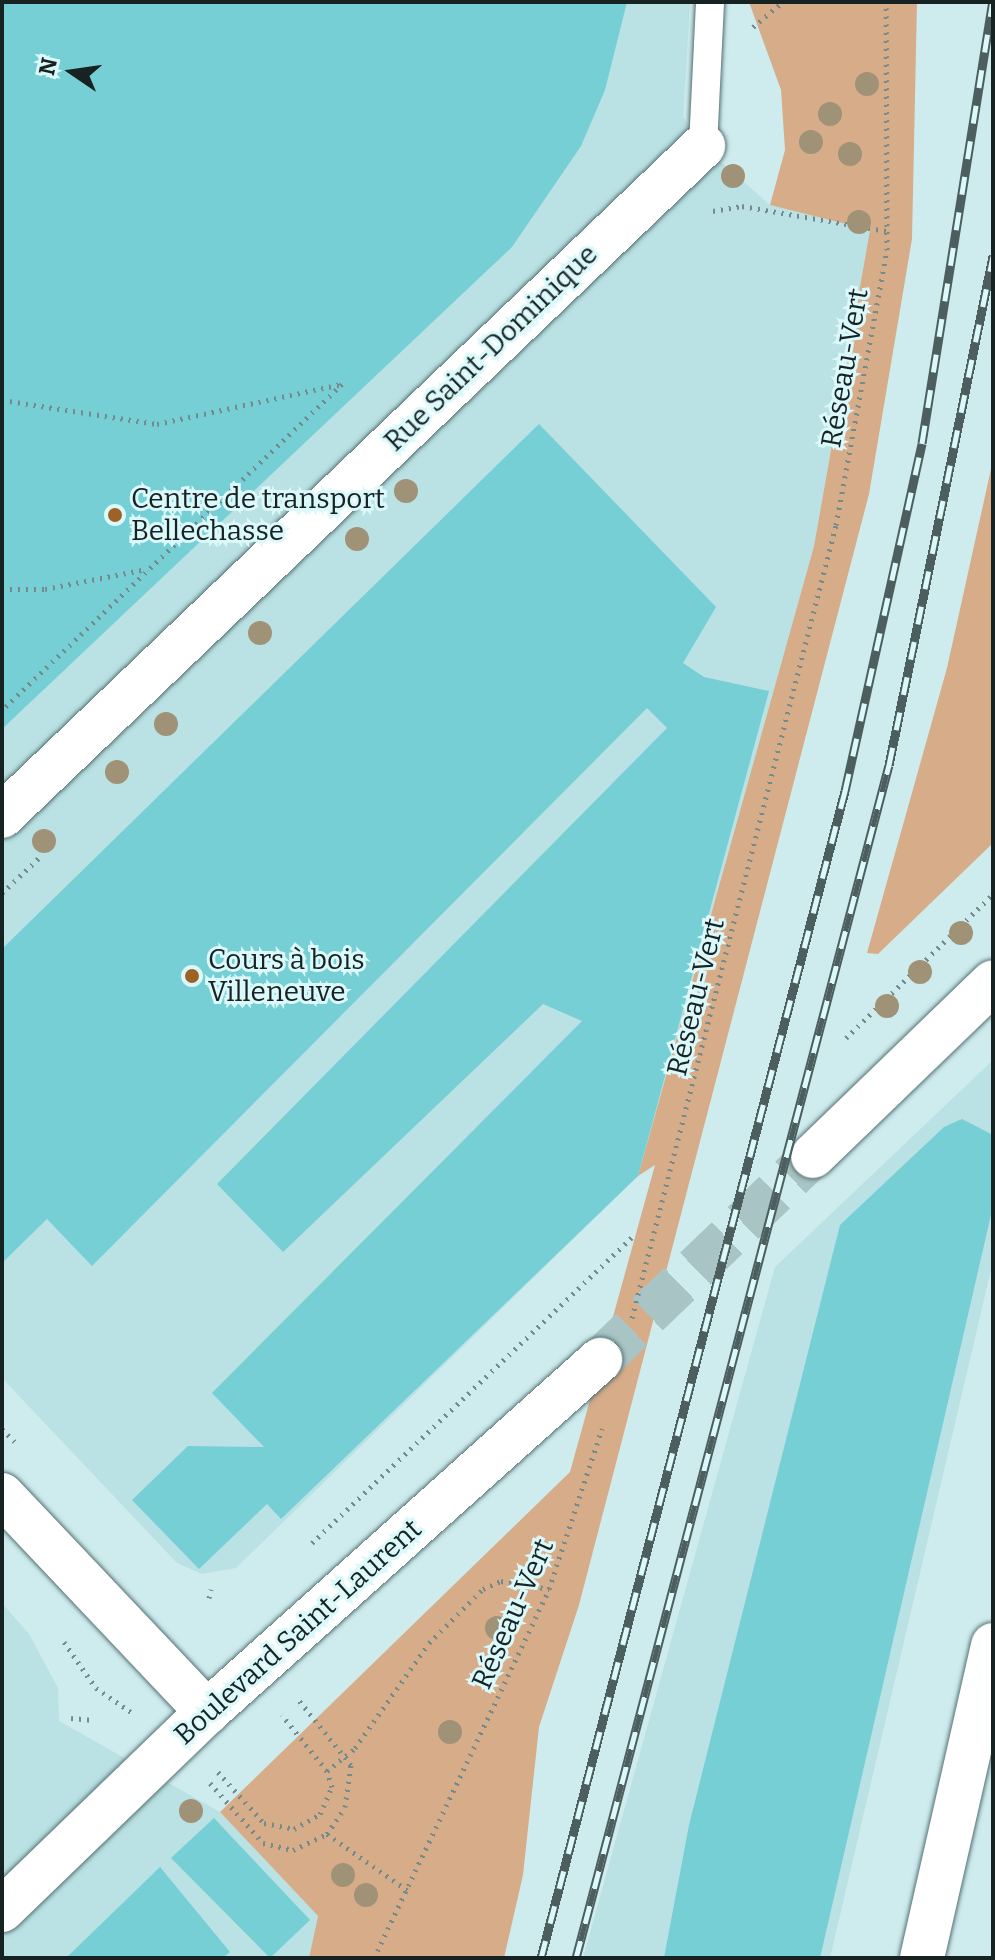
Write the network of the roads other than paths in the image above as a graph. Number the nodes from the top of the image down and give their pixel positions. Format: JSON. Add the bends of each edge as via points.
{"nodes":[{"id":1,"x":710,"y":2,"type":"edge"},
{"id":2,"x":703,"y":146,"type":"joint"},
{"id":3,"x":2,"y":816,"type":"edge"},
{"id":4,"x":993,"y":982,"type":"edge"},
{"id":5,"x":813,"y":1156,"type":"tunnel mouth"},
{"id":6,"x":600,"y":1360,"type":"tunnel mouth"},
{"id":7,"x":2,"y":1495,"type":"edge"},
{"id":8,"x":993,"y":1645,"type":"edge"},
{"id":9,"x":207,"y":1712,"type":"junction"},
{"id":10,"x":2,"y":1910,"type":"edge"},
{"id":11,"x":922,"y":1958,"type":"edge"}],
"edges":[{"from":1,"to":2,"type":"lane"},
{"from":2,"to":3,"type":"street","name":"Rue Saint-Dominique"},
{"from":4,"to":5,"type":"street"},
{"from":6,"to":9,"type":"street","name":"Boulevard Saint-Laurent"},
{"from":7,"to":9,"type":"street"},
{"from":8,"to":11,"type":"street"},
{"from":9,"to":10,"type":"street","name":"Boulevard Saint-Laurent"}]}
